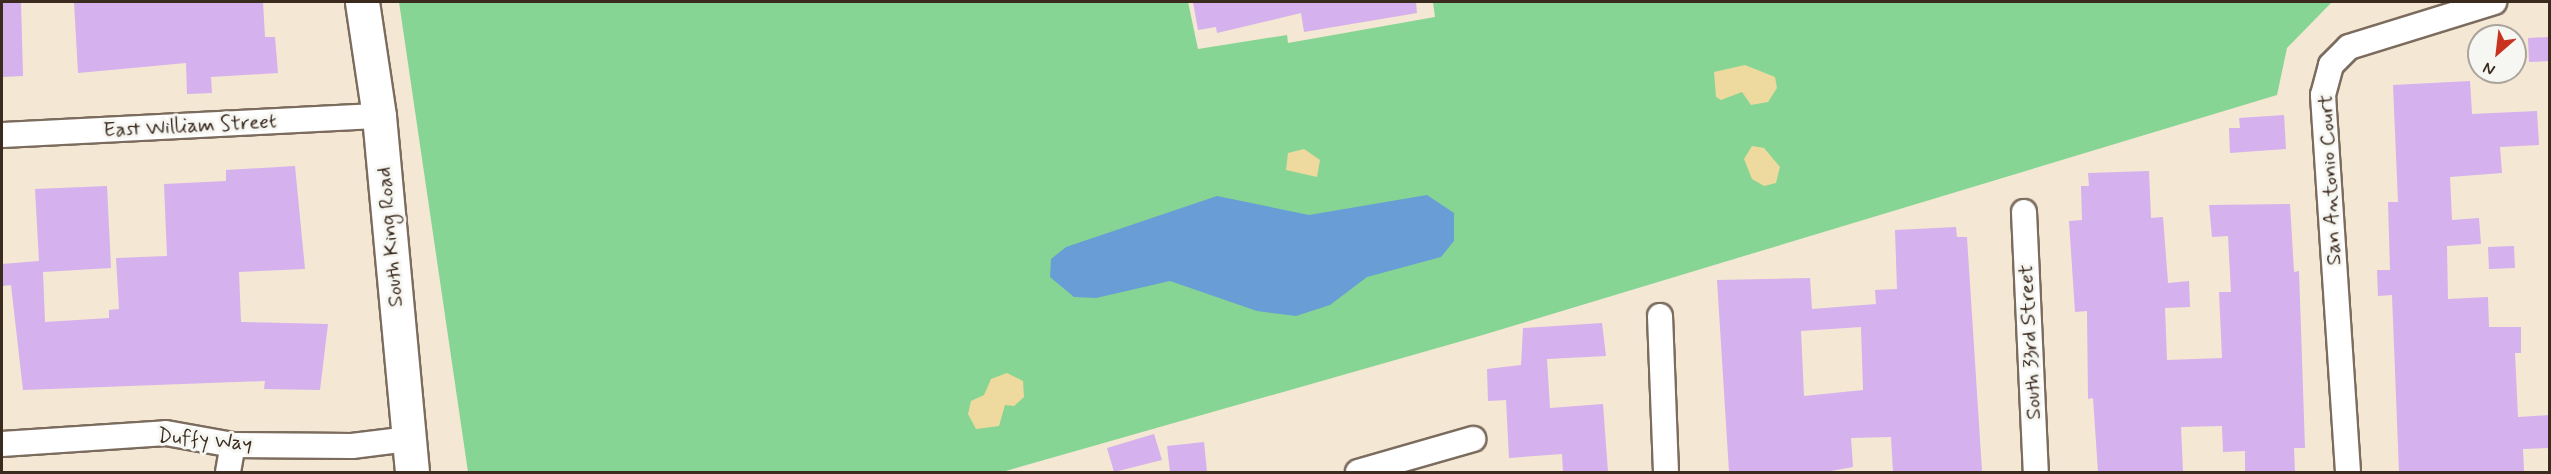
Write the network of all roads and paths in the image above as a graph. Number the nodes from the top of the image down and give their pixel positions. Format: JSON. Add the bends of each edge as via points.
{"nodes":[{"id":1,"x":362,"y":2,"type":"edge"},
{"id":2,"x":2494,"y":2,"type":"edge"},
{"id":3,"x":379,"y":116,"type":"junction"},
{"id":4,"x":2,"y":135,"type":"edge"},
{"id":5,"x":2024,"y":212,"type":"dead end"},
{"id":6,"x":1660,"y":316,"type":"dead end"},
{"id":7,"x":408,"y":439,"type":"junction"},
{"id":8,"x":1473,"y":439,"type":"dead end"},
{"id":9,"x":2,"y":444,"type":"edge"},
{"id":10,"x":233,"y":445,"type":"junction"},
{"id":11,"x":1373,"y":470,"type":"edge"},
{"id":12,"x":228,"y":472,"type":"edge"},
{"id":13,"x":412,"y":472,"type":"edge"},
{"id":14,"x":1666,"y":472,"type":"edge"},
{"id":15,"x":2036,"y":472,"type":"edge"},
{"id":16,"x":2348,"y":472,"type":"edge"}],
"edges":[{"from":1,"to":3,"type":"main road","name":"South King Road"},
{"from":2,"to":16,"type":"street","name":"San Antonio Court","via":[[2349,47],[2331,65],[2322,95]]},
{"from":3,"to":4,"type":"street","name":"East William Street"},
{"from":3,"to":7,"type":"main road","name":"South King Road"},
{"from":5,"to":15,"type":"street","name":"South 33rd Street"},
{"from":6,"to":14,"type":"street"},
{"from":7,"to":10,"type":"street","name":"Duffy Way","via":[[352,446]]},
{"from":7,"to":13,"type":"main road","name":"South King Road"},
{"from":8,"to":11,"type":"street"},
{"from":9,"to":10,"type":"street","name":"Duffy Way","via":[[166,433]]},
{"from":10,"to":12,"type":"street"}]}
